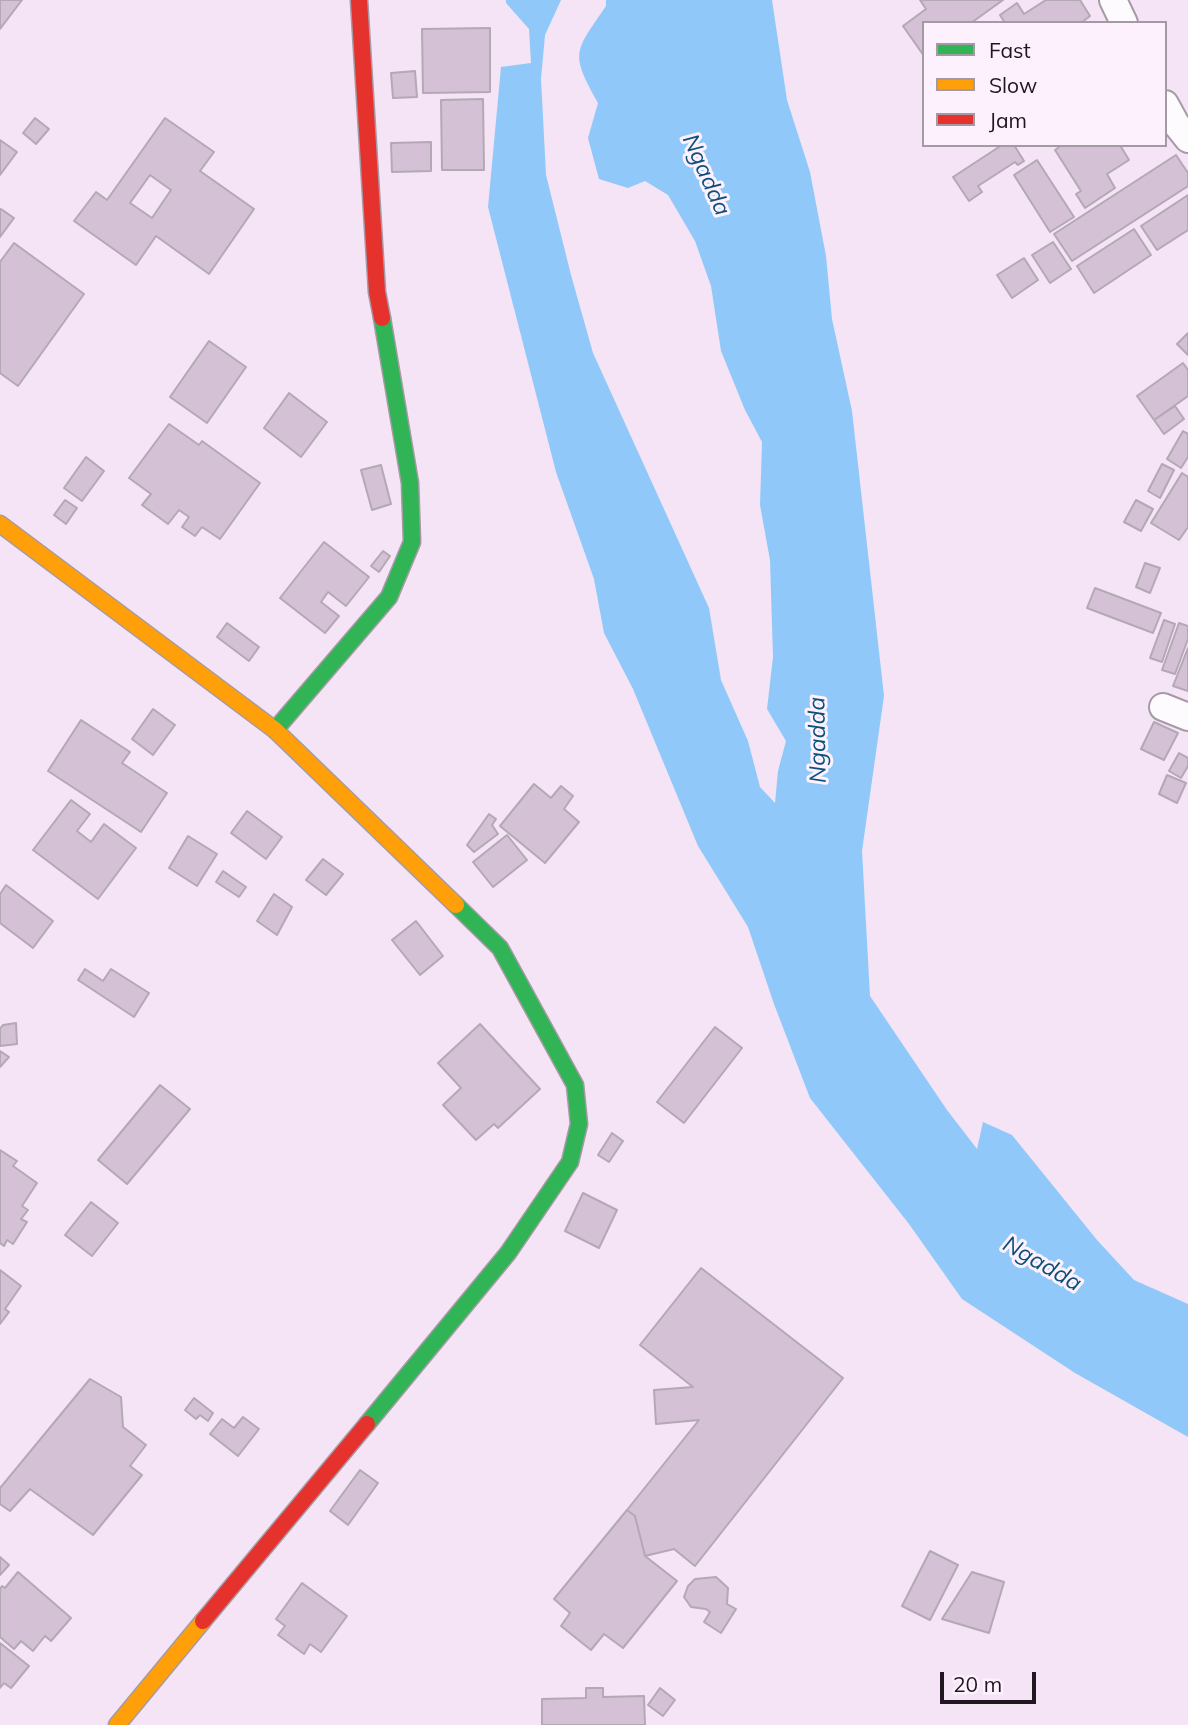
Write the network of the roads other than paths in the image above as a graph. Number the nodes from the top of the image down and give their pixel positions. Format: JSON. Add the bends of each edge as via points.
{"nodes":[{"id":1,"x":359,"y":0,"type":"edge"},
{"id":2,"x":1113,"y":0,"type":"edge"},
{"id":3,"x":1123,"y":21,"type":"edge"},
{"id":4,"x":1167,"y":108,"type":"edge"},
{"id":5,"x":1188,"y":139,"type":"edge"},
{"id":6,"x":2,"y":530,"type":"edge"},
{"id":7,"x":1163,"y":708,"type":"dead end"},
{"id":8,"x":1188,"y":717,"type":"edge"},
{"id":9,"x":275,"y":730,"type":"junction"},
{"id":10,"x":117,"y":1725,"type":"edge"}],
"edges":[{"from":1,"to":9,"type":"street","via":[[377,292],[410,483],[412,542],[388,597]]},
{"from":2,"to":3,"type":"street"},
{"from":4,"to":5,"type":"street"},
{"from":6,"to":9,"type":"street"},
{"from":7,"to":8,"type":"street"},
{"from":9,"to":10,"type":"street","via":[[500,948],[575,1086],[579,1124],[570,1162],[508,1253]]}]}
